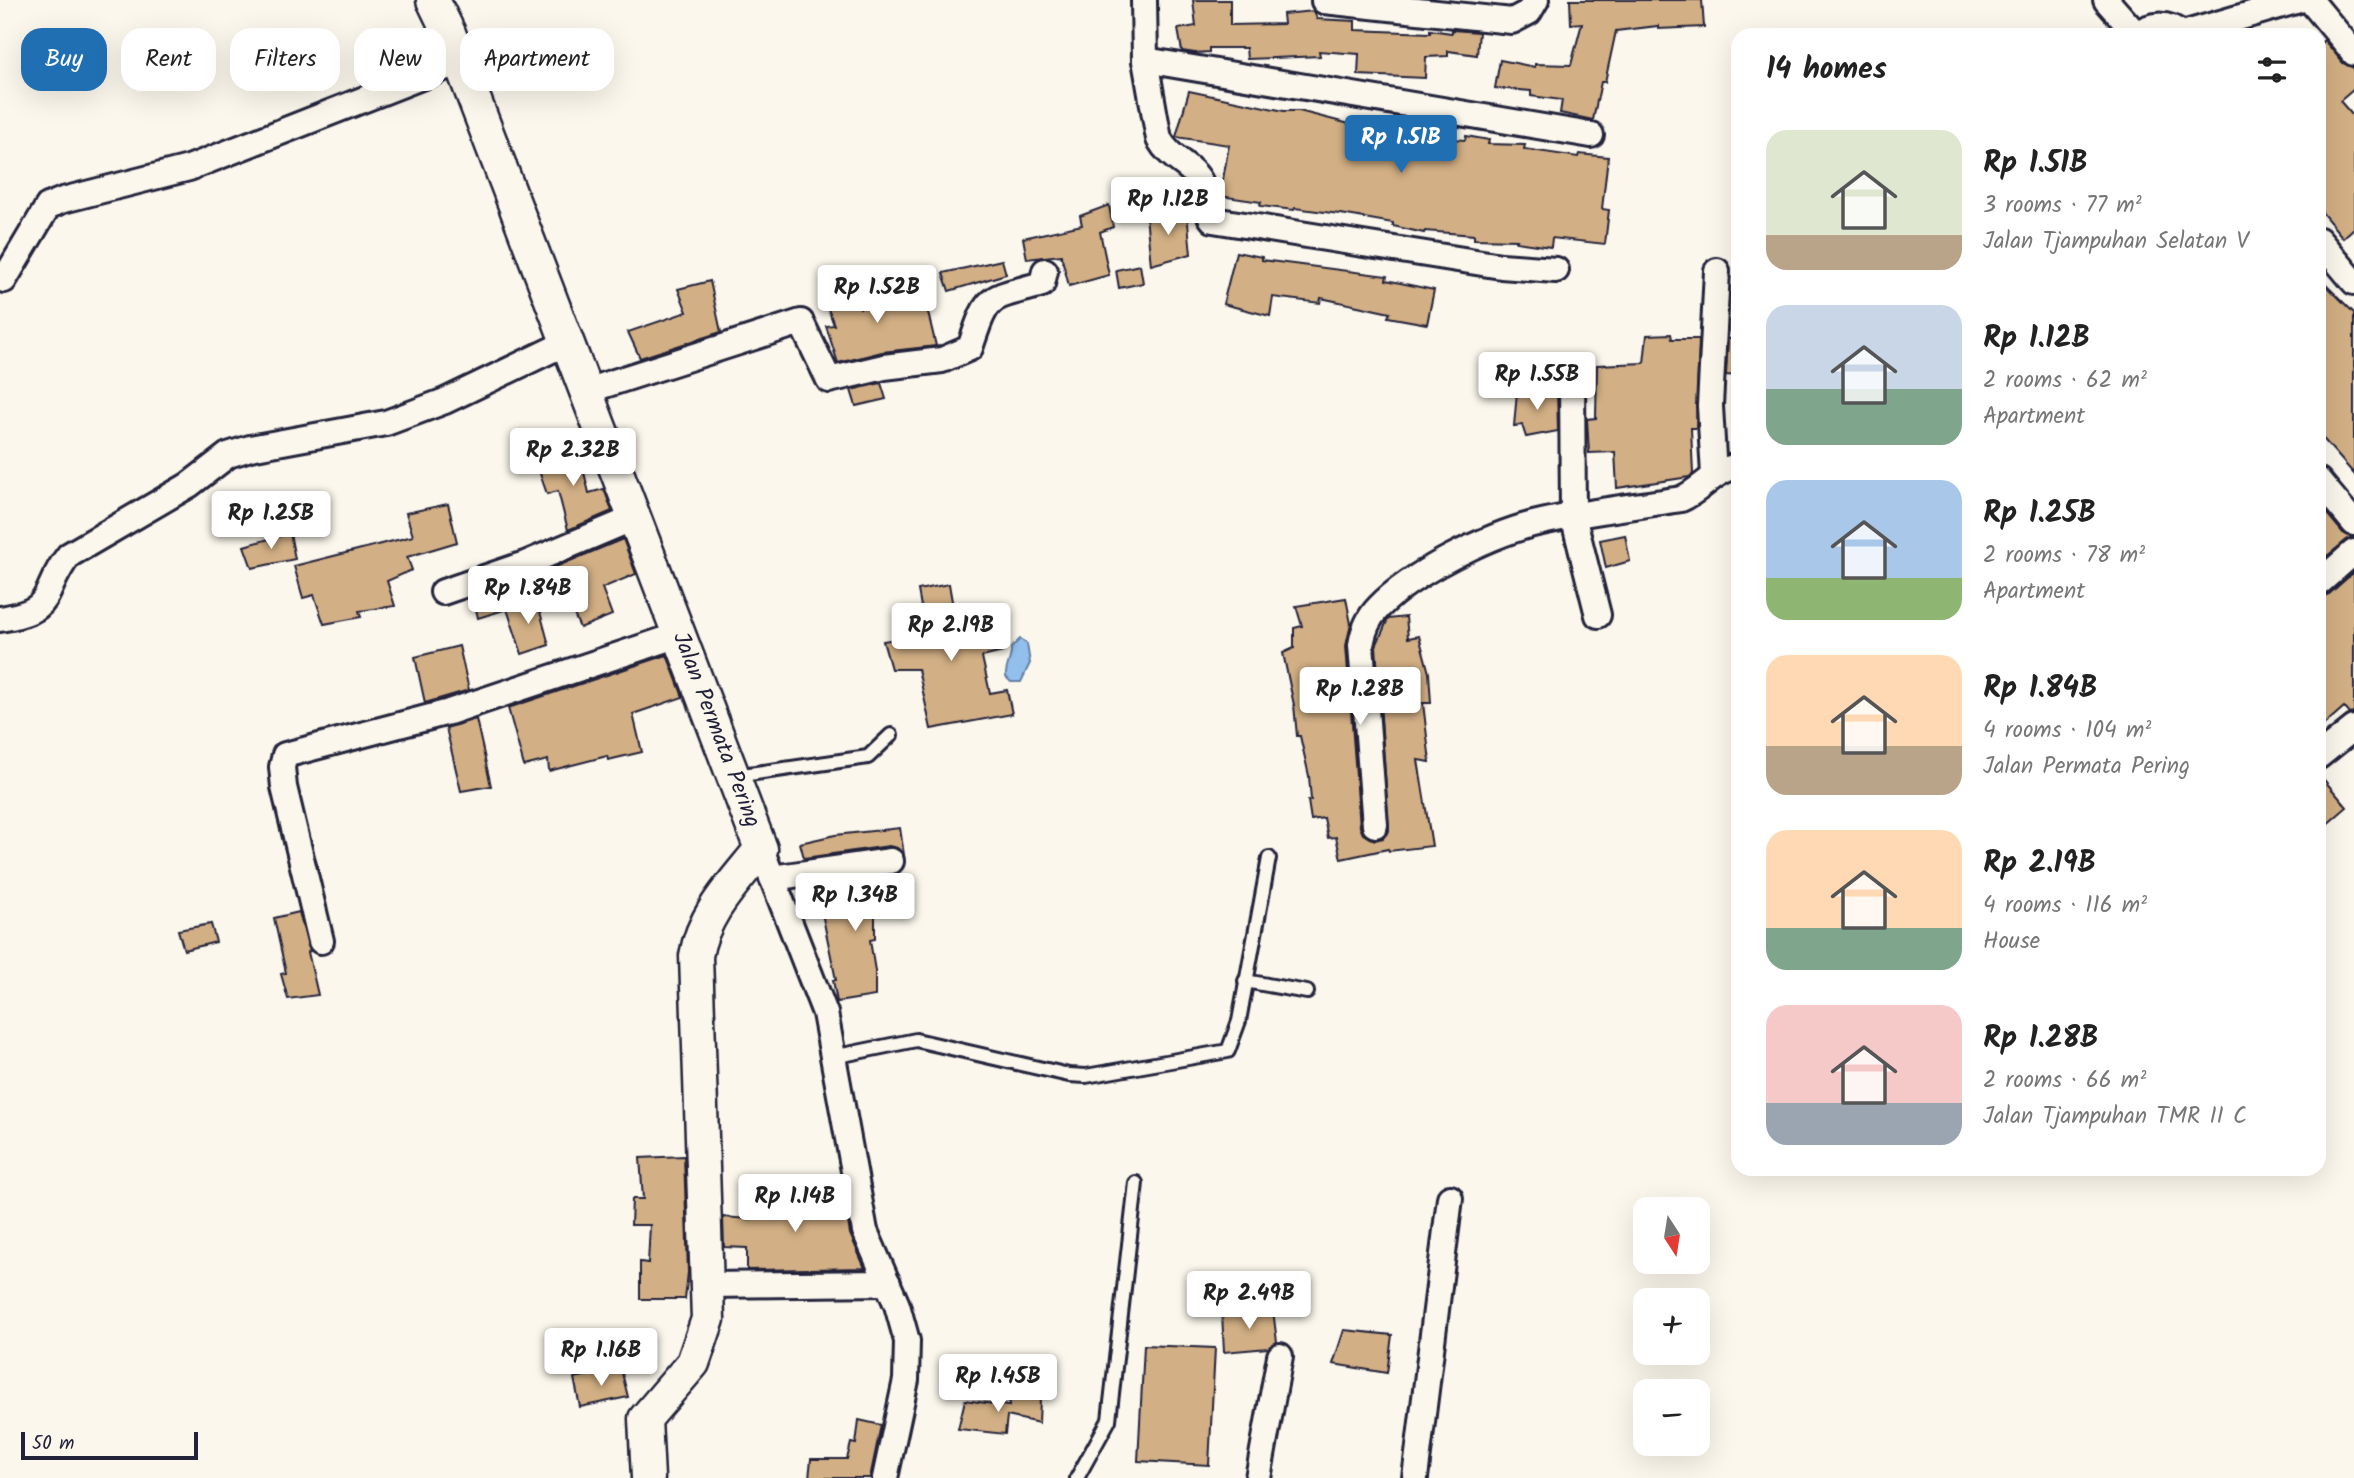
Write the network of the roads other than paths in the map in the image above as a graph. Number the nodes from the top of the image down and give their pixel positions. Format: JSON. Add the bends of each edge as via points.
{"nodes":[{"id":1,"x":433,"y":0,"type":"edge"},
{"id":2,"x":1144,"y":0,"type":"edge"},
{"id":3,"x":1536,"y":0,"type":"edge"},
{"id":4,"x":2106,"y":0,"type":"edge"},
{"id":5,"x":2299,"y":0,"type":"edge"},
{"id":6,"x":2310,"y":0,"type":"edge"},
{"id":7,"x":1324,"y":1,"type":"edge"},
{"id":8,"x":2130,"y":28,"type":"edge"},
{"id":9,"x":2144,"y":28,"type":"edge"},
{"id":10,"x":2174,"y":28,"type":"edge"},
{"id":11,"x":2203,"y":28,"type":"edge"},
{"id":12,"x":2354,"y":53,"type":"edge"},
{"id":13,"x":1144,"y":60,"type":"junction"},
{"id":14,"x":459,"y":62,"type":"junction"},
{"id":15,"x":1591,"y":135,"type":"dead end"},
{"id":16,"x":2326,"y":248,"type":"edge"},
{"id":17,"x":1556,"y":270,"type":"dead end"},
{"id":18,"x":1045,"y":271,"type":"dead end"},
{"id":19,"x":1717,"y":271,"type":"dead end"},
{"id":20,"x":4,"y":280,"type":"dead end"},
{"id":21,"x":2354,"y":282,"type":"edge"},
{"id":22,"x":568,"y":342,"type":"junction"},
{"id":23,"x":1572,"y":376,"type":"dead end"},
{"id":24,"x":586,"y":391,"type":"junction"},
{"id":25,"x":1731,"y":467,"type":"edge"},
{"id":26,"x":1714,"y":475,"type":"junction"},
{"id":27,"x":2326,"y":489,"type":"edge"},
{"id":28,"x":1573,"y":516,"type":"junction"},
{"id":29,"x":634,"y":518,"type":"junction"},
{"id":30,"x":2354,"y":523,"type":"edge"},
{"id":31,"x":2354,"y":552,"type":"edge"},
{"id":32,"x":2326,"y":577,"type":"edge"},
{"id":33,"x":443,"y":592,"type":"dead end"},
{"id":34,"x":1598,"y":615,"type":"dead end"},
{"id":35,"x":0,"y":619,"type":"edge"},
{"id":36,"x":679,"y":635,"type":"junction"},
{"id":37,"x":2354,"y":728,"type":"edge"},
{"id":38,"x":891,"y":735,"type":"dead end"},
{"id":39,"x":2326,"y":750,"type":"edge"},
{"id":40,"x":734,"y":776,"type":"junction"},
{"id":41,"x":1375,"y":825,"type":"dead end"},
{"id":42,"x":761,"y":849,"type":"junction"},
{"id":43,"x":1269,"y":858,"type":"dead end"},
{"id":44,"x":891,"y":861,"type":"dead end"},
{"id":45,"x":772,"y":878,"type":"junction"},
{"id":46,"x":321,"y":941,"type":"dead end"},
{"id":47,"x":1245,"y":981,"type":"junction"},
{"id":48,"x":1307,"y":992,"type":"dead end"},
{"id":49,"x":833,"y":1057,"type":"junction"},
{"id":50,"x":1136,"y":1183,"type":"dead end"},
{"id":51,"x":1450,"y":1198,"type":"dead end"},
{"id":52,"x":888,"y":1283,"type":"junction"},
{"id":53,"x":707,"y":1285,"type":"junction"},
{"id":54,"x":1280,"y":1356,"type":"dead end"},
{"id":55,"x":648,"y":1478,"type":"edge"},
{"id":56,"x":885,"y":1478,"type":"edge"},
{"id":57,"x":1077,"y":1478,"type":"edge"},
{"id":58,"x":1258,"y":1478,"type":"edge"},
{"id":59,"x":1415,"y":1478,"type":"edge"}],
"edges":[{"from":1,"to":14,"type":"street","name":"Jalan Permata Pering"},
{"from":2,"to":13,"type":"street"},
{"from":3,"to":7,"type":"street","via":[[1519,19],[1504,21]]},
{"from":4,"to":8,"type":"street"},
{"from":5,"to":11,"type":"street"},
{"from":6,"to":12,"type":"street"},
{"from":9,"to":10,"type":"street"},
{"from":13,"to":15,"type":"street"},
{"from":13,"to":17,"type":"street","via":[[1159,139],[1165,150],[1199,179],[1213,220],[1502,266]]},
{"from":14,"to":20,"type":"street","via":[[189,168],[48,206]]},
{"from":14,"to":22,"type":"street","name":"Jalan Permata Pering"},
{"from":16,"to":21,"type":"street"},
{"from":18,"to":24,"type":"street","via":[[1042,284],[991,299],[970,348],[942,360],[829,380],[801,322]]},
{"from":19,"to":26,"type":"street","via":[[1710,406]]},
{"from":22,"to":24,"type":"street","name":"Jalan Permata Pering"},
{"from":22,"to":35,"type":"street","via":[[386,424],[250,447],[228,455],[189,485],[69,555],[49,597],[35,611]]},
{"from":23,"to":28,"type":"street"},
{"from":24,"to":29,"type":"street","name":"Jalan Permata Pering"},
{"from":25,"to":26,"type":"street"},
{"from":26,"to":28,"type":"street","via":[[1681,499]]},
{"from":27,"to":30,"type":"street"},
{"from":28,"to":34,"type":"street"},
{"from":28,"to":41,"type":"street","via":[[1480,543],[1421,575],[1377,608],[1361,645]]},
{"from":29,"to":33,"type":"street","via":[[525,564]]},
{"from":29,"to":36,"type":"street","name":"Jalan Permata Pering"},
{"from":31,"to":32,"type":"street"},
{"from":36,"to":40,"type":"street","name":"Jalan Permata Pering"},
{"from":36,"to":46,"type":"street","via":[[449,712],[285,755],[284,787]]},
{"from":37,"to":39,"type":"street"},
{"from":38,"to":40,"type":"lane","via":[[868,757]]},
{"from":40,"to":42,"type":"street","name":"Jalan Permata Pering"},
{"from":42,"to":45,"type":"street","name":"Jalan Permata Pering"},
{"from":42,"to":53,"type":"street","via":[[706,920],[696,956]]},
{"from":43,"to":47,"type":"lane"},
{"from":44,"to":45,"type":"street"},
{"from":45,"to":49,"type":"street","name":"Jalan Permata Pering","via":[[825,1013]]},
{"from":47,"to":48,"type":"lane"},
{"from":47,"to":49,"type":"lane","via":[[1239,1021],[1228,1051],[1086,1076],[916,1040]]},
{"from":49,"to":52,"type":"street","name":"Jalan Permata Pering","via":[[864,1231]]},
{"from":50,"to":57,"type":"lane","via":[[1109,1420]]},
{"from":51,"to":59,"type":"street"},
{"from":52,"to":53,"type":"street"},
{"from":52,"to":56,"type":"street","name":"Jalan Permata Pering","via":[[907,1341],[906,1380]]},
{"from":53,"to":55,"type":"street","via":[[708,1319],[693,1363],[645,1419]]},
{"from":54,"to":58,"type":"street"}]}
